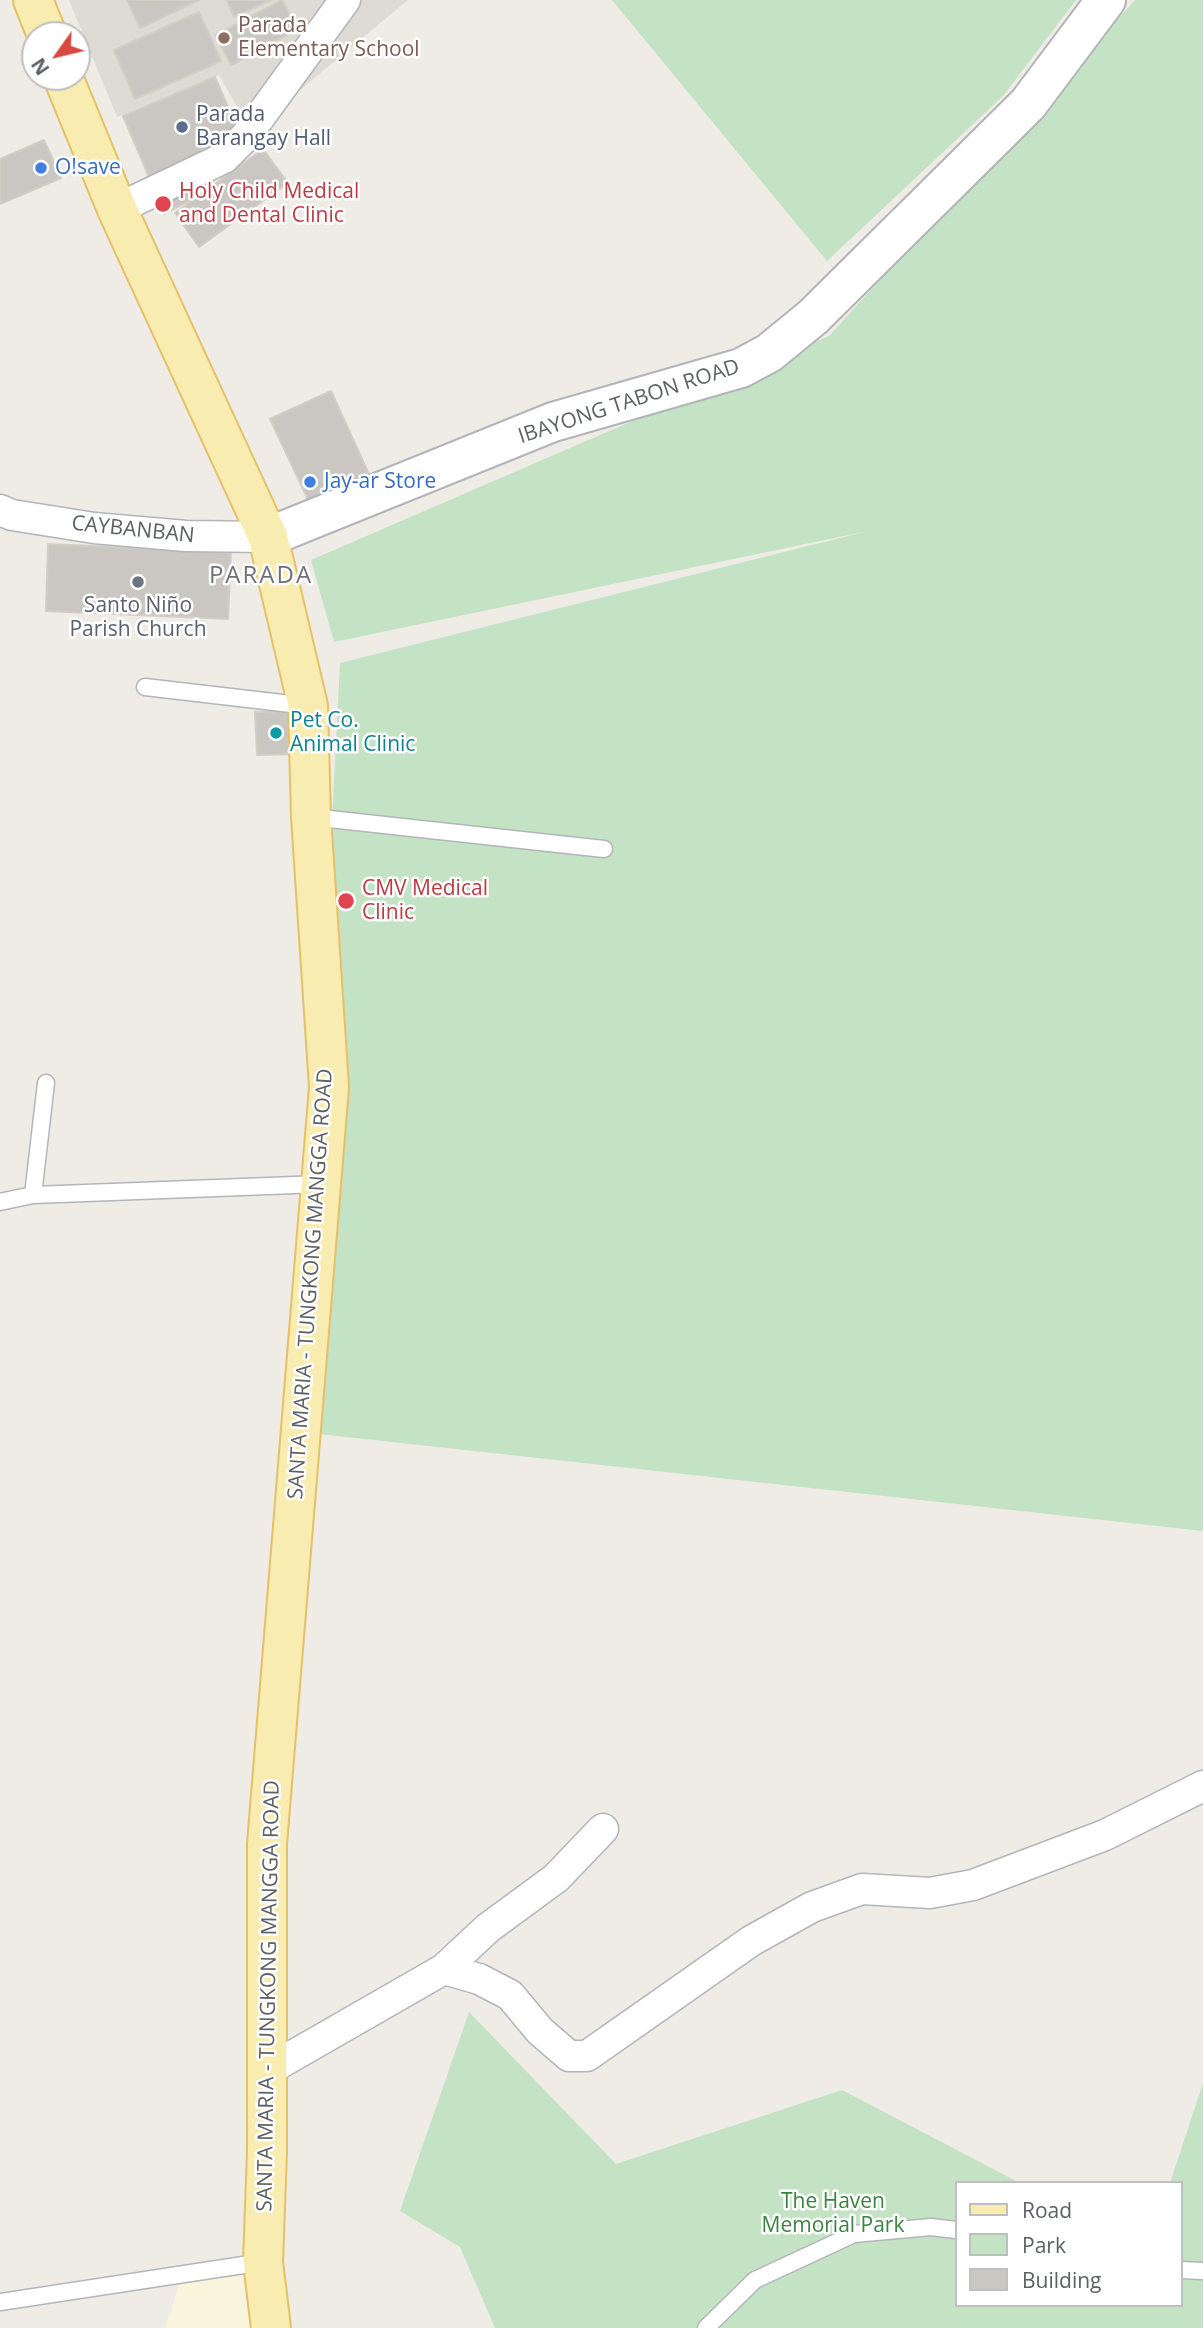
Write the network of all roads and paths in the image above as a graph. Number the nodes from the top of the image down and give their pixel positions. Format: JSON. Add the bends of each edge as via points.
{"nodes":[{"id":1,"x":33,"y":0,"type":"edge"},
{"id":2,"x":345,"y":0,"type":"edge"},
{"id":3,"x":1106,"y":0,"type":"edge"},
{"id":4,"x":41,"y":21,"type":"edge"},
{"id":5,"x":69,"y":91,"type":"edge"},
{"id":6,"x":117,"y":209,"type":"junction"},
{"id":7,"x":0,"y":510,"type":"edge"},
{"id":8,"x":268,"y":537,"type":"junction"},
{"id":9,"x":145,"y":687,"type":"dead end"},
{"id":10,"x":308,"y":706,"type":"junction"},
{"id":11,"x":311,"y":817,"type":"junction"},
{"id":12,"x":604,"y":849,"type":"dead end"},
{"id":13,"x":46,"y":1083,"type":"dead end"},
{"id":14,"x":321,"y":1184,"type":"junction"},
{"id":15,"x":33,"y":1195,"type":"junction"},
{"id":16,"x":0,"y":1202,"type":"edge"},
{"id":17,"x":1203,"y":1786,"type":"edge"},
{"id":18,"x":603,"y":1829,"type":"dead end"},
{"id":19,"x":444,"y":1969,"type":"junction"},
{"id":20,"x":268,"y":2070,"type":"junction"},
{"id":21,"x":954,"y":2230,"type":"edge"},
{"id":22,"x":263,"y":2262,"type":"junction"},
{"id":23,"x":1182,"y":2270,"type":"edge"},
{"id":24,"x":1203,"y":2271,"type":"edge"},
{"id":25,"x":0,"y":2302,"type":"edge"},
{"id":26,"x":271,"y":2328,"type":"edge"},
{"id":27,"x":706,"y":2328,"type":"edge"}],
"edges":[{"from":1,"to":4,"type":"main road"},
{"from":2,"to":6,"type":"street","via":[[246,136],[224,158]]},
{"from":3,"to":8,"type":"street","name":"IBAYONG TABON ROAD","via":[[1028,104],[813,317],[769,352],[741,368],[553,422]]},
{"from":5,"to":6,"type":"main road","name":"SANTA MARIA - TUNGKONG MANGGA ROAD"},
{"from":6,"to":8,"type":"main road","name":"SANTA MARIA - TUNGKONG MANGGA ROAD"},
{"from":7,"to":8,"type":"street","name":"CAYBANBAN","via":[[94,528]]},
{"from":8,"to":10,"type":"main road","name":"SANTA MARIA - TUNGKONG MANGGA ROAD"},
{"from":9,"to":10,"type":"lane"},
{"from":10,"to":11,"type":"main road","name":"SANTA MARIA - TUNGKONG MANGGA ROAD"},
{"from":11,"to":12,"type":"lane"},
{"from":11,"to":14,"type":"main road","name":"SANTA MARIA - TUNGKONG MANGGA ROAD","via":[[329,1087]]},
{"from":13,"to":15,"type":"lane"},
{"from":14,"to":15,"type":"lane"},
{"from":14,"to":20,"type":"main road","name":"SANTA MARIA - TUNGKONG MANGGA ROAD","via":[[267,1844]]},
{"from":15,"to":16,"type":"lane"},
{"from":17,"to":19,"type":"street","via":[[1105,1835],[974,1885],[930,1892],[862,1889],[812,1907],[751,1941],[587,2056],[569,2056],[510,1995],[479,1979]]},
{"from":18,"to":19,"type":"street","via":[[555,1878],[488,1928]]},
{"from":19,"to":20,"type":"street"},
{"from":20,"to":22,"type":"main road","name":"SANTA MARIA - TUNGKONG MANGGA ROAD"},
{"from":21,"to":27,"type":"lane","via":[[931,2227],[854,2234],[755,2280]]},
{"from":22,"to":25,"type":"lane"},
{"from":22,"to":26,"type":"main road","name":"SANTA MARIA - TUNGKONG MANGGA ROAD"},
{"from":23,"to":24,"type":"lane"}]}
